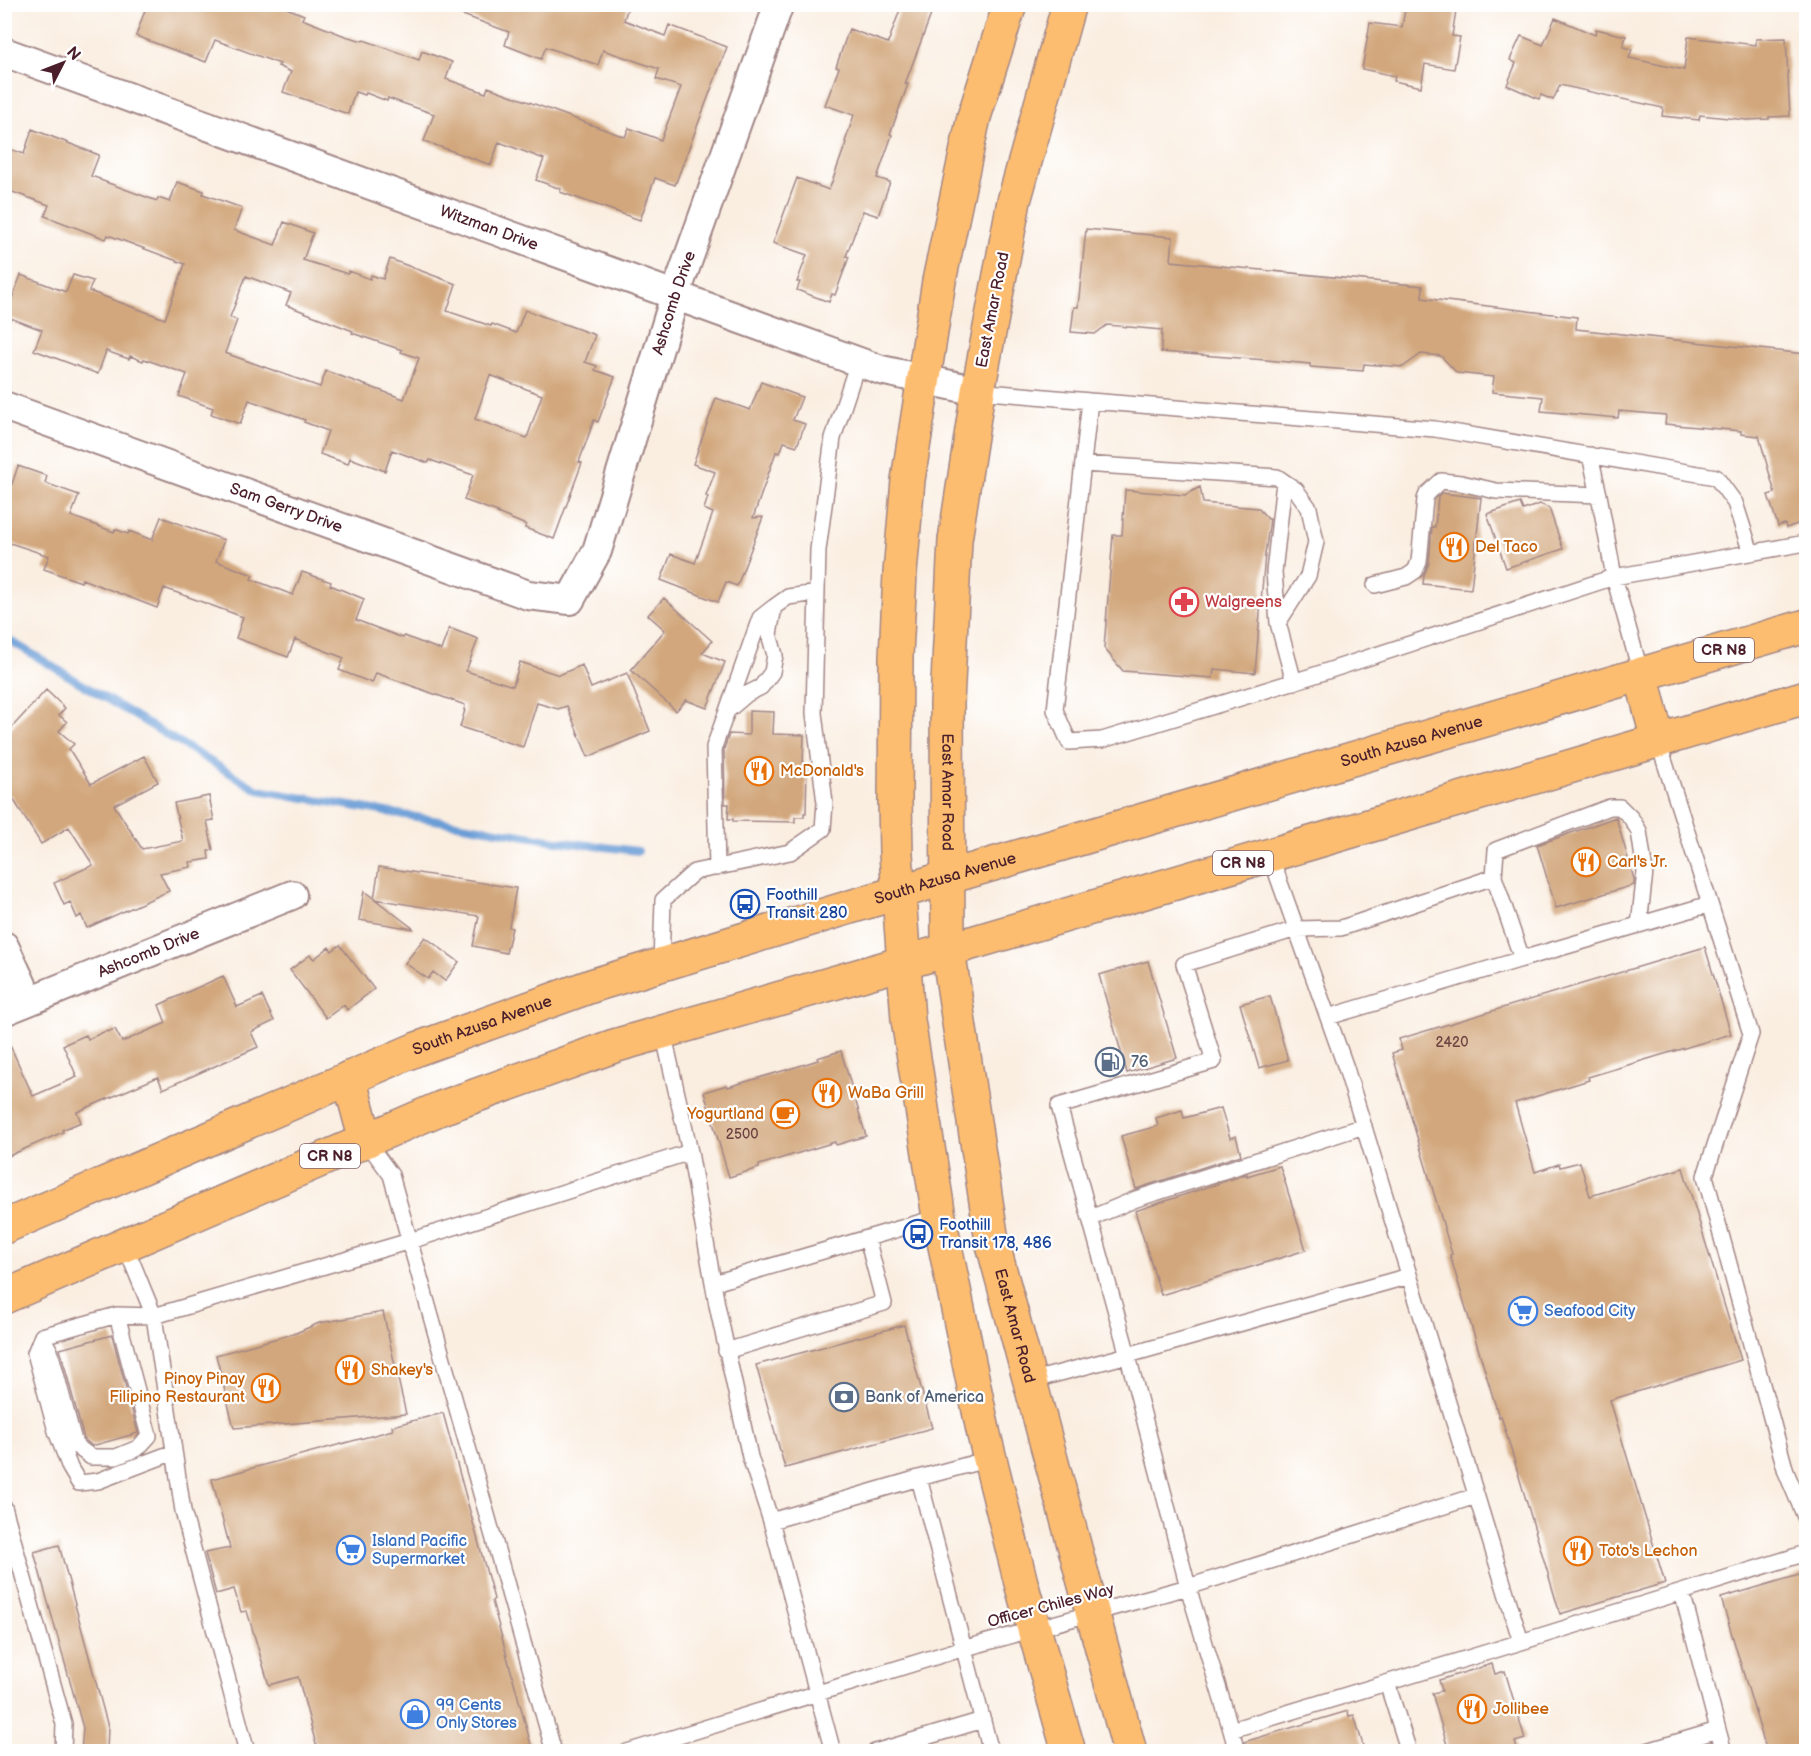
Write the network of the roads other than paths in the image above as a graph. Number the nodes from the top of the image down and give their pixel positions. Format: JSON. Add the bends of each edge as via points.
{"nodes":[{"id":1,"x":1010,"y":4,"type":"edge"},
{"id":2,"x":1069,"y":4,"type":"edge"},
{"id":3,"x":777,"y":5,"type":"edge"},
{"id":4,"x":4,"y":52,"type":"edge"},
{"id":5,"x":675,"y":296,"type":"junction"},
{"id":6,"x":858,"y":362,"type":"junction"},
{"id":7,"x":924,"y":379,"type":"junction"},
{"id":8,"x":978,"y":392,"type":"junction"},
{"id":9,"x":1090,"y":401,"type":"junction"},
{"id":10,"x":4,"y":406,"type":"edge"},
{"id":11,"x":1590,"y":455,"type":"junction"},
{"id":12,"x":1083,"y":464,"type":"junction"},
{"id":13,"x":1284,"y":482,"type":"junction"},
{"id":14,"x":1599,"y":495,"type":"junction"},
{"id":15,"x":1806,"y":543,"type":"edge"},
{"id":16,"x":1750,"y":553,"type":"junction"},
{"id":17,"x":1614,"y":578,"type":"junction"},
{"id":18,"x":1375,"y":585,"type":"dead end"},
{"id":19,"x":817,"y":593,"type":"junction"},
{"id":20,"x":570,"y":600,"type":"joint"},
{"id":21,"x":774,"y":607,"type":"junction"},
{"id":22,"x":1278,"y":623,"type":"junction"},
{"id":23,"x":1806,"y":626,"type":"edge"},
{"id":24,"x":1641,"y":674,"type":"junction"},
{"id":25,"x":1294,"y":682,"type":"junction"},
{"id":26,"x":1806,"y":697,"type":"edge"},
{"id":27,"x":727,"y":711,"type":"junction"},
{"id":28,"x":1658,"y":741,"type":"junction"},
{"id":29,"x":1270,"y":855,"type":"junction"},
{"id":30,"x":717,"y":868,"type":"junction"},
{"id":31,"x":949,"y":877,"type":"junction"},
{"id":32,"x":1494,"y":877,"type":"junction"},
{"id":33,"x":898,"y":892,"type":"junction"},
{"id":34,"x":292,"y":895,"type":"dead end"},
{"id":35,"x":1710,"y":904,"type":"junction"},
{"id":36,"x":1639,"y":924,"type":"junction"},
{"id":37,"x":1296,"y":929,"type":"junction"},
{"id":38,"x":4,"y":946,"type":"edge"},
{"id":39,"x":948,"y":950,"type":"junction"},
{"id":40,"x":1522,"y":959,"type":"junction"},
{"id":41,"x":904,"y":962,"type":"junction"},
{"id":42,"x":661,"y":964,"type":"junction"},
{"id":43,"x":16,"y":1006,"type":"edge"},
{"id":44,"x":1328,"y":1017,"type":"junction"},
{"id":45,"x":663,"y":1032,"type":"junction"},
{"id":46,"x":349,"y":1078,"type":"junction"},
{"id":47,"x":1364,"y":1126,"type":"junction"},
{"id":48,"x":366,"y":1141,"type":"junction"},
{"id":49,"x":690,"y":1152,"type":"junction"},
{"id":50,"x":939,"y":1217,"type":"junction"},
{"id":51,"x":1091,"y":1218,"type":"junction"},
{"id":52,"x":4,"y":1227,"type":"edge"},
{"id":53,"x":867,"y":1238,"type":"junction"},
{"id":54,"x":410,"y":1241,"type":"junction"},
{"id":55,"x":125,"y":1245,"type":"junction"},
{"id":56,"x":1409,"y":1276,"type":"junction"},
{"id":57,"x":714,"y":1283,"type":"junction"},
{"id":58,"x":4,"y":1297,"type":"edge"},
{"id":59,"x":117,"y":1315,"type":"junction"},
{"id":60,"x":154,"y":1316,"type":"junction"},
{"id":61,"x":42,"y":1336,"type":"junction"},
{"id":62,"x":726,"y":1351,"type":"junction"},
{"id":63,"x":1128,"y":1355,"type":"junction"},
{"id":64,"x":1030,"y":1381,"type":"junction"},
{"id":65,"x":174,"y":1452,"type":"junction"},
{"id":66,"x":989,"y":1459,"type":"junction"},
{"id":67,"x":919,"y":1478,"type":"junction"},
{"id":68,"x":1476,"y":1496,"type":"junction"},
{"id":69,"x":4,"y":1507,"type":"edge"},
{"id":70,"x":1806,"y":1519,"type":"edge"},
{"id":71,"x":771,"y":1521,"type":"junction"},
{"id":72,"x":1806,"y":1553,"type":"edge"},
{"id":73,"x":1188,"y":1587,"type":"junction"},
{"id":74,"x":1682,"y":1592,"type":"junction"},
{"id":75,"x":1092,"y":1613,"type":"junction"},
{"id":76,"x":1034,"y":1629,"type":"junction"},
{"id":77,"x":1521,"y":1642,"type":"junction"},
{"id":78,"x":957,"y":1650,"type":"junction"},
{"id":79,"x":1387,"y":1683,"type":"junction"},
{"id":80,"x":817,"y":1694,"type":"junction"},
{"id":81,"x":983,"y":1720,"type":"junction"},
{"id":82,"x":1231,"y":1730,"type":"junction"},
{"id":83,"x":1718,"y":1730,"type":"junction"},
{"id":84,"x":63,"y":1752,"type":"edge"},
{"id":85,"x":248,"y":1752,"type":"edge"},
{"id":86,"x":554,"y":1752,"type":"edge"},
{"id":87,"x":627,"y":1752,"type":"edge"},
{"id":88,"x":833,"y":1752,"type":"edge"},
{"id":89,"x":875,"y":1752,"type":"edge"},
{"id":90,"x":991,"y":1752,"type":"edge"},
{"id":91,"x":1069,"y":1752,"type":"edge"},
{"id":92,"x":1130,"y":1752,"type":"edge"},
{"id":93,"x":1237,"y":1752,"type":"edge"},
{"id":94,"x":1409,"y":1752,"type":"edge"},
{"id":95,"x":1644,"y":1752,"type":"edge"},
{"id":96,"x":1724,"y":1752,"type":"edge"}],
"edges":[{"from":1,"to":7,"type":"main road","via":[[974,117],[939,281]]},
{"from":2,"to":8,"type":"main road","name":"East Amar Road","via":[[1014,201]]},
{"from":3,"to":5,"type":"street","name":"Ashcomb Drive"},
{"from":4,"to":5,"type":"street","name":"Witzman Drive"},
{"from":5,"to":6,"type":"street","name":"Witzman Drive"},
{"from":5,"to":20,"type":"street","name":"Ashcomb Drive","via":[[597,551]]},
{"from":6,"to":7,"type":"street","name":"Witzman Drive"},
{"from":6,"to":19,"type":"lane","via":[[833,438],[818,550]]},
{"from":7,"to":8,"type":"street","name":"Witzman Drive"},
{"from":7,"to":33,"type":"main road","via":[[908,480],[899,583],[895,696]]},
{"from":8,"to":9,"type":"lane"},
{"from":8,"to":31,"type":"main road","name":"East Amar Road","via":[[955,540],[946,703]]},
{"from":9,"to":11,"type":"lane","via":[[1435,429]]},
{"from":9,"to":12,"type":"lane"},
{"from":10,"to":20,"type":"street","name":"Sam Gerry Drive","via":[[528,596]]},
{"from":11,"to":14,"type":"lane"},
{"from":11,"to":16,"type":"lane","via":[[1716,477],[1735,503]]},
{"from":12,"to":13,"type":"lane","via":[[1277,477]]},
{"from":12,"to":25,"type":"lane","via":[[1055,710],[1069,742],[1102,740]]},
{"from":13,"to":22,"type":"lane","via":[[1274,572]]},
{"from":13,"to":22,"type":"lane","via":[[1310,508],[1316,542],[1308,576]]},
{"from":14,"to":17,"type":"lane"},
{"from":14,"to":18,"type":"lane","via":[[1496,490],[1441,482],[1425,499],[1415,571]]},
{"from":15,"to":16,"type":"lane"},
{"from":16,"to":17,"type":"lane"},
{"from":17,"to":24,"type":"lane"},
{"from":17,"to":25,"type":"lane"},
{"from":19,"to":21,"type":"lane","via":[[788,597]]},
{"from":19,"to":30,"type":"lane","via":[[814,713],[825,803],[823,829],[790,852]]},
{"from":21,"to":27,"type":"lane","via":[[760,618]]},
{"from":21,"to":27,"type":"lane","via":[[769,634],[775,655],[772,672],[760,687]]},
{"from":22,"to":25,"type":"lane"},
{"from":23,"to":24,"type":"main road","name":"South Azusa Avenue","number":"CR N8"},
{"from":24,"to":28,"type":"main road"},
{"from":24,"to":31,"type":"main road","name":"South Azusa Avenue","number":"CR N8"},
{"from":26,"to":28,"type":"main road","number":"CR N8"},
{"from":27,"to":30,"type":"lane","via":[[714,747]]},
{"from":28,"to":29,"type":"main road","number":"CR N8"},
{"from":28,"to":35,"type":"lane"},
{"from":29,"to":37,"type":"lane"},
{"from":29,"to":39,"type":"main road","number":"CR N8"},
{"from":30,"to":42,"type":"lane","via":[[694,872],[663,900]]},
{"from":31,"to":33,"type":"main road","name":"South Azusa Avenue","number":"CR N8"},
{"from":31,"to":39,"type":"main road","name":"East Amar Road"},
{"from":32,"to":36,"type":"lane","via":[[1496,850],[1610,807],[1620,807],[1639,831],[1645,873]]},
{"from":32,"to":37,"type":"lane","via":[[1341,927]]},
{"from":32,"to":40,"type":"lane"},
{"from":33,"to":41,"type":"main road"},
{"from":33,"to":42,"type":"main road","name":"South Azusa Avenue","number":"CR N8"},
{"from":34,"to":43,"type":"street","name":"Ashcomb Drive"},
{"from":35,"to":36,"type":"lane"},
{"from":35,"to":70,"type":"lane","via":[[1751,1034],[1706,1176],[1786,1472]]},
{"from":36,"to":40,"type":"lane"},
{"from":37,"to":44,"type":"lane"},
{"from":37,"to":51,"type":"lane","via":[[1184,964],[1214,1061],[1059,1106]]},
{"from":38,"to":43,"type":"street"},
{"from":39,"to":41,"type":"main road","number":"CR N8"},
{"from":39,"to":64,"type":"main road","name":"East Amar Road","via":[[992,1241]]},
{"from":40,"to":44,"type":"lane"},
{"from":41,"to":45,"type":"main road","number":"CR N8"},
{"from":41,"to":50,"type":"main road","via":[[908,1020]]},
{"from":42,"to":46,"type":"main road","name":"South Azusa Avenue","number":"CR N8","via":[[417,1049]]},
{"from":44,"to":47,"type":"lane"},
{"from":45,"to":48,"type":"main road","number":"CR N8","via":[[441,1108]]},
{"from":45,"to":49,"type":"lane"},
{"from":46,"to":48,"type":"main road"},
{"from":46,"to":52,"type":"main road","name":"South Azusa Avenue","number":"CR N8"},
{"from":47,"to":51,"type":"lane","via":[[1137,1199]]},
{"from":47,"to":56,"type":"lane"},
{"from":48,"to":54,"type":"lane","via":[[391,1175]]},
{"from":48,"to":55,"type":"main road","number":"CR N8"},
{"from":49,"to":54,"type":"lane"},
{"from":49,"to":57,"type":"lane"},
{"from":50,"to":53,"type":"lane"},
{"from":50,"to":66,"type":"main road"},
{"from":51,"to":63,"type":"lane"},
{"from":53,"to":57,"type":"lane"},
{"from":53,"to":62,"type":"lane","via":[[884,1303]]},
{"from":54,"to":60,"type":"lane"},
{"from":54,"to":86,"type":"lane"},
{"from":55,"to":58,"type":"main road","number":"CR N8"},
{"from":55,"to":60,"type":"lane"},
{"from":56,"to":63,"type":"lane"},
{"from":56,"to":68,"type":"lane"},
{"from":57,"to":62,"type":"lane"},
{"from":59,"to":60,"type":"lane"},
{"from":59,"to":61,"type":"lane"},
{"from":59,"to":61,"type":"lane","via":[[149,1436],[138,1448],[116,1457],[91,1457],[75,1445],[50,1351]]},
{"from":60,"to":65,"type":"lane"},
{"from":61,"to":65,"type":"lane","via":[[35,1353],[56,1431],[78,1483],[98,1481]]},
{"from":62,"to":71,"type":"lane","via":[[750,1457]]},
{"from":63,"to":64,"type":"lane"},
{"from":63,"to":73,"type":"lane"},
{"from":64,"to":75,"type":"main road","name":"East Amar Road"},
{"from":65,"to":85,"type":"lane","via":[[183,1511]]},
{"from":66,"to":67,"type":"lane"},
{"from":66,"to":76,"type":"main road"},
{"from":67,"to":71,"type":"lane"},
{"from":67,"to":78,"type":"lane"},
{"from":68,"to":73,"type":"lane","name":"Officer Chiles Way"},
{"from":68,"to":77,"type":"lane"},
{"from":69,"to":84,"type":"lane","via":[[64,1724]]},
{"from":71,"to":80,"type":"lane"},
{"from":72,"to":74,"type":"lane"},
{"from":73,"to":75,"type":"lane","name":"Officer Chiles Way"},
{"from":73,"to":82,"type":"lane"},
{"from":74,"to":77,"type":"lane"},
{"from":74,"to":83,"type":"lane"},
{"from":75,"to":76,"type":"lane","name":"Officer Chiles Way"},
{"from":75,"to":92,"type":"main road","name":"East Amar Road"},
{"from":76,"to":78,"type":"lane","name":"Officer Chiles Way"},
{"from":76,"to":91,"type":"main road"},
{"from":77,"to":79,"type":"lane"},
{"from":78,"to":80,"type":"lane","name":"Officer Chiles Way"},
{"from":78,"to":81,"type":"lane"},
{"from":79,"to":82,"type":"lane"},
{"from":79,"to":94,"type":"lane"},
{"from":80,"to":87,"type":"lane","name":"Officer Chiles Way"},
{"from":80,"to":88,"type":"lane"},
{"from":81,"to":89,"type":"lane"},
{"from":81,"to":90,"type":"lane"},
{"from":82,"to":93,"type":"lane"},
{"from":83,"to":95,"type":"lane"},
{"from":83,"to":96,"type":"lane"}]}
